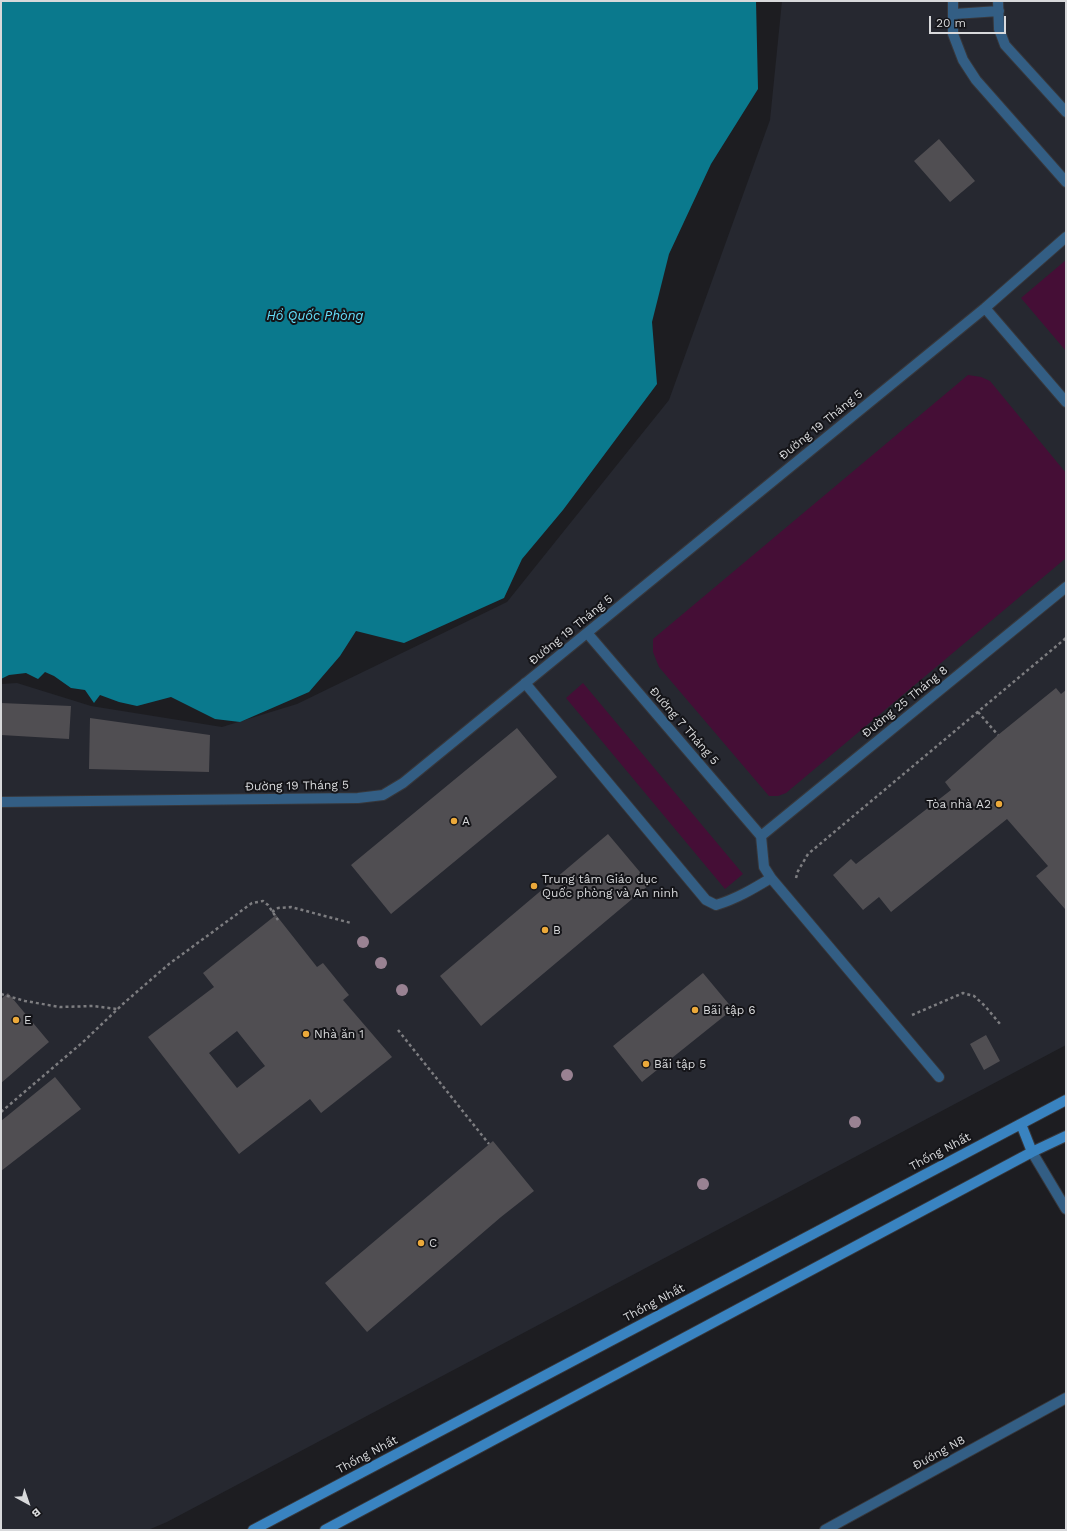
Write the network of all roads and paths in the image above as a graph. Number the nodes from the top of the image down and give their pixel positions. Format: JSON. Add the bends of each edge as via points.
{"nodes":[{"id":1,"x":953,"y":1,"type":"edge"},
{"id":2,"x":998,"y":6,"type":"edge"},
{"id":3,"x":954,"y":14,"type":"junction"},
{"id":4,"x":1066,"y":112,"type":"edge"},
{"id":5,"x":1066,"y":182,"type":"edge"},
{"id":6,"x":1066,"y":237,"type":"edge"},
{"id":7,"x":985,"y":308,"type":"junction"},
{"id":8,"x":1066,"y":402,"type":"edge"},
{"id":9,"x":1066,"y":587,"type":"edge"},
{"id":10,"x":588,"y":634,"type":"junction"},
{"id":11,"x":1066,"y":638,"type":"edge"},
{"id":12,"x":525,"y":683,"type":"junction"},
{"id":13,"x":978,"y":712,"type":"junction"},
{"id":14,"x":998,"y":735,"type":"dead end"},
{"id":15,"x":1,"y":802,"type":"edge"},
{"id":16,"x":761,"y":836,"type":"junction"},
{"id":17,"x":771,"y":878,"type":"junction"},
{"id":18,"x":794,"y":885,"type":"dead end"},
{"id":19,"x":272,"y":912,"type":"junction"},
{"id":20,"x":278,"y":920,"type":"dead end"},
{"id":21,"x":351,"y":923,"type":"dead end"},
{"id":22,"x":1,"y":994,"type":"edge"},
{"id":23,"x":118,"y":1009,"type":"junction"},
{"id":24,"x":908,"y":1017,"type":"dead end"},
{"id":25,"x":1000,"y":1024,"type":"dead end"},
{"id":26,"x":398,"y":1030,"type":"dead end"},
{"id":27,"x":939,"y":1077,"type":"dead end"},
{"id":28,"x":1066,"y":1100,"type":"edge"},
{"id":29,"x":1,"y":1112,"type":"edge"},
{"id":30,"x":1020,"y":1124,"type":"junction"},
{"id":31,"x":1066,"y":1136,"type":"edge"},
{"id":32,"x":489,"y":1144,"type":"dead end"},
{"id":33,"x":1032,"y":1152,"type":"junction"},
{"id":34,"x":1066,"y":1209,"type":"edge"},
{"id":35,"x":1066,"y":1398,"type":"edge"},
{"id":36,"x":253,"y":1530,"type":"edge"},
{"id":37,"x":325,"y":1530,"type":"edge"},
{"id":38,"x":824,"y":1530,"type":"edge"}],
"edges":[{"from":1,"to":3,"type":"street"},
{"from":2,"to":3,"type":"street"},
{"from":2,"to":4,"type":"street","via":[[999,29],[1005,45]]},
{"from":3,"to":5,"type":"street","via":[[954,34],[963,60],[976,80]]},
{"from":6,"to":7,"type":"street","name":"Đường 19 Tháng 5"},
{"from":7,"to":8,"type":"street"},
{"from":7,"to":10,"type":"street","name":"Đường 19 Tháng 5"},
{"from":9,"to":16,"type":"street","name":"Đường 25 Tháng 8"},
{"from":10,"to":12,"type":"street","name":"Đường 19 Tháng 5"},
{"from":10,"to":16,"type":"street","name":"Đường 7 Tháng 5"},
{"from":11,"to":13,"type":"path"},
{"from":12,"to":15,"type":"street","name":"Đường 19 Tháng 5","via":[[403,783],[383,795],[358,798]]},
{"from":12,"to":17,"type":"street","via":[[706,900],[716,905],[728,901]]},
{"from":13,"to":14,"type":"path"},
{"from":13,"to":18,"type":"path","via":[[808,854],[798,871]]},
{"from":16,"to":17,"type":"street","via":[[764,867]]},
{"from":17,"to":27,"type":"street"},
{"from":19,"to":20,"type":"path"},
{"from":19,"to":21,"type":"path","via":[[278,908],[291,907]]},
{"from":19,"to":23,"type":"path","via":[[263,901],[252,903],[169,964]]},
{"from":22,"to":23,"type":"path","via":[[60,1007],[93,1006]]},
{"from":23,"to":29,"type":"path"},
{"from":24,"to":25,"type":"path","via":[[962,994],[974,996]]},
{"from":26,"to":32,"type":"path"},
{"from":28,"to":30,"type":"main road","name":"Thống Nhất"},
{"from":30,"to":33,"type":"main road"},
{"from":30,"to":36,"type":"main road","name":"Thống Nhất"},
{"from":31,"to":33,"type":"main road"},
{"from":33,"to":34,"type":"street"},
{"from":33,"to":37,"type":"main road"},
{"from":35,"to":38,"type":"street","name":"Đướng N8"}]}
